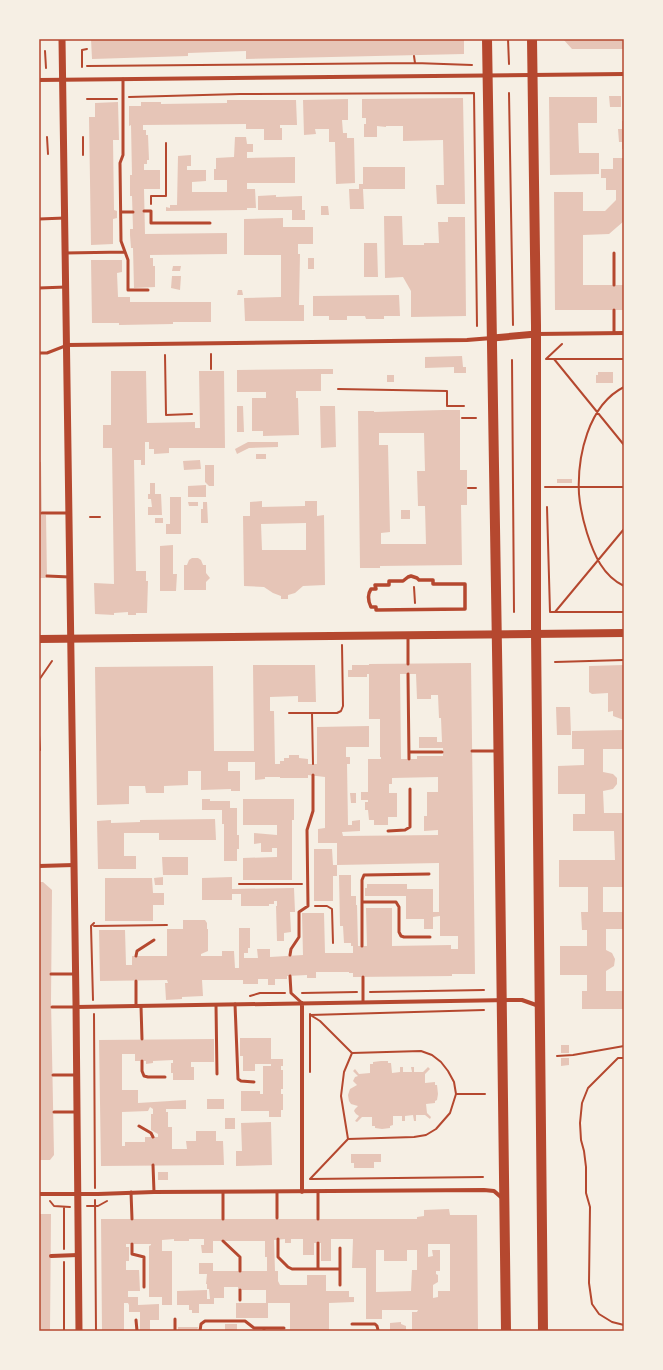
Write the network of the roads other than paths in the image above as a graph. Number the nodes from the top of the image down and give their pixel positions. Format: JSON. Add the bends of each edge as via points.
{"nodes":[{"id":1,"x":62,"y":39,"type":"edge"},
{"id":2,"x":487,"y":39,"type":"edge"},
{"id":3,"x":532,"y":39,"type":"edge"},
{"id":4,"x":624,"y":74,"type":"edge"},
{"id":5,"x":533,"y":75,"type":"junction"},
{"id":6,"x":488,"y":76,"type":"junction"},
{"id":7,"x":123,"y":79,"type":"junction"},
{"id":8,"x":39,"y":80,"type":"edge"},
{"id":9,"x":63,"y":80,"type":"junction"},
{"id":10,"x":144,"y":211,"type":"dead end"},
{"id":11,"x":121,"y":212,"type":"junction"},
{"id":12,"x":133,"y":212,"type":"dead end"},
{"id":13,"x":65,"y":218,"type":"junction"},
{"id":14,"x":39,"y":219,"type":"edge"},
{"id":15,"x":210,"y":223,"type":"dead end"},
{"id":16,"x":125,"y":252,"type":"junction"},
{"id":17,"x":66,"y":253,"type":"junction"},
{"id":18,"x":614,"y":253,"type":"dead end"},
{"id":19,"x":614,"y":285,"type":"dead end"},
{"id":20,"x":66,"y":287,"type":"junction"},
{"id":21,"x":39,"y":288,"type":"edge"},
{"id":22,"x":148,"y":290,"type":"dead end"},
{"id":23,"x":614,"y":310,"type":"dead end"},
{"id":24,"x":614,"y":333,"type":"junction"},
{"id":25,"x":624,"y":333,"type":"edge"},
{"id":26,"x":536,"y":334,"type":"junction"},
{"id":27,"x":493,"y":338,"type":"junction"},
{"id":28,"x":67,"y":345,"type":"junction"},
{"id":29,"x":40,"y":353,"type":"dead end"},
{"id":30,"x":42,"y":513,"type":"dead end"},
{"id":31,"x":69,"y":513,"type":"junction"},
{"id":32,"x":47,"y":576,"type":"dead end"},
{"id":33,"x":70,"y":577,"type":"junction"},
{"id":34,"x":376,"y":610,"type":"joint"},
{"id":35,"x":624,"y":632,"type":"edge"},
{"id":36,"x":496,"y":633,"type":"junction"},
{"id":37,"x":536,"y":633,"type":"junction"},
{"id":38,"x":408,"y":635,"type":"junction"},
{"id":39,"x":70,"y":639,"type":"junction"},
{"id":40,"x":39,"y":640,"type":"edge"},
{"id":41,"x":408,"y":664,"type":"dead end"},
{"id":42,"x":408,"y":674,"type":"dead end"},
{"id":43,"x":472,"y":751,"type":"dead end"},
{"id":44,"x":498,"y":751,"type":"junction"},
{"id":45,"x":409,"y":752,"type":"junction"},
{"id":46,"x":442,"y":752,"type":"dead end"},
{"id":47,"x":409,"y":759,"type":"dead end"},
{"id":48,"x":313,"y":775,"type":"dead end"},
{"id":49,"x":410,"y":789,"type":"dead end"},
{"id":50,"x":388,"y":830,"type":"dead end"},
{"id":51,"x":74,"y":865,"type":"junction"},
{"id":52,"x":39,"y":866,"type":"edge"},
{"id":53,"x":429,"y":874,"type":"dead end"},
{"id":54,"x":362,"y":902,"type":"junction"},
{"id":55,"x":430,"y":937,"type":"dead end"},
{"id":56,"x":154,"y":940,"type":"dead end"},
{"id":57,"x":362,"y":946,"type":"dead end"},
{"id":58,"x":290,"y":955,"type":"dead end"},
{"id":59,"x":136,"y":956,"type":"dead end"},
{"id":60,"x":51,"y":974,"type":"dead end"},
{"id":61,"x":76,"y":974,"type":"junction"},
{"id":62,"x":290,"y":976,"type":"dead end"},
{"id":63,"x":363,"y":977,"type":"dead end"},
{"id":64,"x":136,"y":981,"type":"dead end"},
{"id":65,"x":501,"y":1000,"type":"junction"},
{"id":66,"x":363,"y":1002,"type":"junction"},
{"id":67,"x":302,"y":1003,"type":"junction"},
{"id":68,"x":216,"y":1004,"type":"junction"},
{"id":69,"x":234,"y":1004,"type":"junction"},
{"id":70,"x":136,"y":1006,"type":"junction"},
{"id":71,"x":142,"y":1006,"type":"junction"},
{"id":72,"x":540,"y":1006,"type":"junction"},
{"id":73,"x":52,"y":1007,"type":"dead end"},
{"id":74,"x":76,"y":1007,"type":"junction"},
{"id":75,"x":142,"y":1039,"type":"dead end"},
{"id":76,"x":142,"y":1061,"type":"dead end"},
{"id":77,"x":217,"y":1074,"type":"dead end"},
{"id":78,"x":53,"y":1075,"type":"dead end"},
{"id":79,"x":76,"y":1075,"type":"junction"},
{"id":80,"x":164,"y":1077,"type":"dead end"},
{"id":81,"x":254,"y":1082,"type":"dead end"},
{"id":82,"x":54,"y":1112,"type":"dead end"},
{"id":83,"x":77,"y":1112,"type":"junction"},
{"id":84,"x":139,"y":1126,"type":"dead end"},
{"id":85,"x":153,"y":1137,"type":"dead end"},
{"id":86,"x":153,"y":1165,"type":"dead end"},
{"id":87,"x":132,"y":1192,"type":"junction"},
{"id":88,"x":154,"y":1192,"type":"junction"},
{"id":89,"x":223,"y":1192,"type":"junction"},
{"id":90,"x":277,"y":1192,"type":"junction"},
{"id":91,"x":302,"y":1192,"type":"junction"},
{"id":92,"x":318,"y":1192,"type":"junction"},
{"id":93,"x":39,"y":1194,"type":"edge"},
{"id":94,"x":78,"y":1194,"type":"junction"},
{"id":95,"x":504,"y":1200,"type":"junction"},
{"id":96,"x":223,"y":1218,"type":"dead end"},
{"id":97,"x":278,"y":1218,"type":"dead end"},
{"id":98,"x":132,"y":1219,"type":"dead end"},
{"id":99,"x":318,"y":1219,"type":"dead end"},
{"id":100,"x":278,"y":1240,"type":"dead end"},
{"id":101,"x":223,"y":1241,"type":"dead end"},
{"id":102,"x":318,"y":1243,"type":"dead end"},
{"id":103,"x":132,"y":1244,"type":"dead end"},
{"id":104,"x":340,"y":1248,"type":"dead end"},
{"id":105,"x":78,"y":1255,"type":"junction"},
{"id":106,"x":51,"y":1256,"type":"dead end"},
{"id":107,"x":318,"y":1269,"type":"junction"},
{"id":108,"x":340,"y":1269,"type":"junction"},
{"id":109,"x":240,"y":1271,"type":"dead end"},
{"id":110,"x":340,"y":1285,"type":"dead end"},
{"id":111,"x":144,"y":1287,"type":"dead end"},
{"id":112,"x":240,"y":1290,"type":"dead end"},
{"id":113,"x":240,"y":1300,"type":"dead end"},
{"id":114,"x":174,"y":1319,"type":"dead end"},
{"id":115,"x":136,"y":1320,"type":"dead end"},
{"id":116,"x":352,"y":1324,"type":"dead end"},
{"id":117,"x":284,"y":1328,"type":"dead end"},
{"id":118,"x":264,"y":1330,"type":"edge"},
{"id":119,"x":378,"y":1330,"type":"edge"},
{"id":120,"x":80,"y":1331,"type":"edge"},
{"id":121,"x":136,"y":1331,"type":"edge"},
{"id":122,"x":175,"y":1331,"type":"edge"},
{"id":123,"x":200,"y":1331,"type":"edge"},
{"id":124,"x":506,"y":1331,"type":"edge"},
{"id":125,"x":543,"y":1331,"type":"edge"}],
"edges":[{"from":1,"to":9,"type":"street"},
{"from":2,"to":6,"type":"main road"},
{"from":3,"to":5,"type":"main road"},
{"from":4,"to":5,"type":"street"},
{"from":5,"to":6,"type":"street"},
{"from":5,"to":26,"type":"main road"},
{"from":6,"to":7,"type":"street"},
{"from":6,"to":27,"type":"main road"},
{"from":7,"to":9,"type":"street"},
{"from":7,"to":11,"type":"lane"},
{"from":8,"to":9,"type":"street"},
{"from":9,"to":13,"type":"street"},
{"from":10,"to":15,"type":"lane","via":[[151,211],[151,223]]},
{"from":11,"to":12,"type":"lane"},
{"from":11,"to":16,"type":"lane","via":[[121,241]]},
{"from":13,"to":14,"type":"lane"},
{"from":13,"to":17,"type":"street"},
{"from":16,"to":17,"type":"lane"},
{"from":16,"to":22,"type":"lane","via":[[128,260],[128,290]]},
{"from":17,"to":20,"type":"street"},
{"from":18,"to":19,"type":"lane"},
{"from":20,"to":21,"type":"lane"},
{"from":20,"to":28,"type":"street"},
{"from":23,"to":24,"type":"lane"},
{"from":24,"to":25,"type":"street"},
{"from":24,"to":26,"type":"street"},
{"from":26,"to":27,"type":"street"},
{"from":26,"to":37,"type":"main road"},
{"from":27,"to":28,"type":"street"},
{"from":27,"to":36,"type":"main road"},
{"from":28,"to":29,"type":"lane"},
{"from":28,"to":31,"type":"street"},
{"from":30,"to":31,"type":"lane"},
{"from":31,"to":33,"type":"street"},
{"from":32,"to":33,"type":"lane"},
{"from":33,"to":39,"type":"street"},
{"from":34,"to":34,"type":"street","via":[[465,609],[465,584],[433,584],[433,580],[419,580],[411,576],[403,581],[389,581],[389,585],[375,585],[376,589],[371,589],[368,601]]},
{"from":35,"to":37,"type":"main road"},
{"from":36,"to":37,"type":"main road"},
{"from":36,"to":38,"type":"main road"},
{"from":36,"to":44,"type":"main road"},
{"from":37,"to":72,"type":"main road"},
{"from":38,"to":39,"type":"main road"},
{"from":38,"to":41,"type":"lane"},
{"from":39,"to":40,"type":"main road"},
{"from":39,"to":51,"type":"street"},
{"from":42,"to":45,"type":"lane"},
{"from":43,"to":44,"type":"lane"},
{"from":44,"to":65,"type":"main road"},
{"from":45,"to":46,"type":"lane"},
{"from":45,"to":47,"type":"lane"},
{"from":48,"to":58,"type":"lane","via":[[313,811],[307,830],[308,906],[299,912],[299,937]]},
{"from":49,"to":50,"type":"lane","via":[[410,827],[405,830]]},
{"from":51,"to":52,"type":"street"},
{"from":51,"to":61,"type":"street"},
{"from":53,"to":54,"type":"lane","via":[[364,875]]},
{"from":54,"to":55,"type":"lane","via":[[396,902],[399,906],[400,936]]},
{"from":54,"to":57,"type":"lane"},
{"from":56,"to":59,"type":"lane","via":[[137,951]]},
{"from":60,"to":61,"type":"lane"},
{"from":61,"to":74,"type":"street"},
{"from":62,"to":67,"type":"lane","via":[[290,993]]},
{"from":63,"to":66,"type":"lane"},
{"from":64,"to":70,"type":"lane"},
{"from":65,"to":66,"type":"street"},
{"from":65,"to":72,"type":"street","via":[[522,1000]]},
{"from":65,"to":95,"type":"main road"},
{"from":66,"to":67,"type":"street"},
{"from":67,"to":69,"type":"street"},
{"from":67,"to":91,"type":"street"},
{"from":68,"to":69,"type":"street"},
{"from":68,"to":71,"type":"street"},
{"from":68,"to":77,"type":"lane"},
{"from":69,"to":81,"type":"lane","via":[[238,1079],[242,1082]]},
{"from":70,"to":71,"type":"street"},
{"from":70,"to":74,"type":"street"},
{"from":71,"to":75,"type":"lane"},
{"from":72,"to":125,"type":"main road"},
{"from":73,"to":74,"type":"lane"},
{"from":74,"to":79,"type":"street"},
{"from":76,"to":80,"type":"lane","via":[[144,1076]]},
{"from":78,"to":79,"type":"lane"},
{"from":79,"to":83,"type":"street"},
{"from":82,"to":83,"type":"lane"},
{"from":83,"to":94,"type":"street"},
{"from":84,"to":85,"type":"lane","via":[[152,1133]]},
{"from":86,"to":88,"type":"lane"},
{"from":87,"to":88,"type":"street"},
{"from":87,"to":94,"type":"street"},
{"from":87,"to":98,"type":"lane"},
{"from":88,"to":89,"type":"street"},
{"from":89,"to":90,"type":"street"},
{"from":89,"to":96,"type":"lane"},
{"from":90,"to":91,"type":"street"},
{"from":90,"to":97,"type":"lane"},
{"from":91,"to":92,"type":"street"},
{"from":92,"to":95,"type":"street","via":[[484,1190],[494,1191]]},
{"from":92,"to":99,"type":"lane"},
{"from":93,"to":94,"type":"street"},
{"from":94,"to":105,"type":"street"},
{"from":95,"to":124,"type":"main road"},
{"from":100,"to":107,"type":"lane","via":[[278,1256],[289,1268]]},
{"from":101,"to":109,"type":"lane","via":[[240,1256]]},
{"from":102,"to":107,"type":"lane"},
{"from":103,"to":111,"type":"lane","via":[[132,1254],[144,1257]]},
{"from":104,"to":108,"type":"lane"},
{"from":105,"to":106,"type":"street"},
{"from":105,"to":120,"type":"street"},
{"from":107,"to":108,"type":"lane"},
{"from":108,"to":110,"type":"lane"},
{"from":112,"to":113,"type":"lane"},
{"from":114,"to":122,"type":"lane"},
{"from":115,"to":121,"type":"lane"},
{"from":116,"to":119,"type":"lane","via":[[375,1324]]},
{"from":117,"to":118,"type":"lane"},
{"from":118,"to":123,"type":"lane","via":[[254,1328],[245,1321],[205,1321],[201,1324]]}]}
